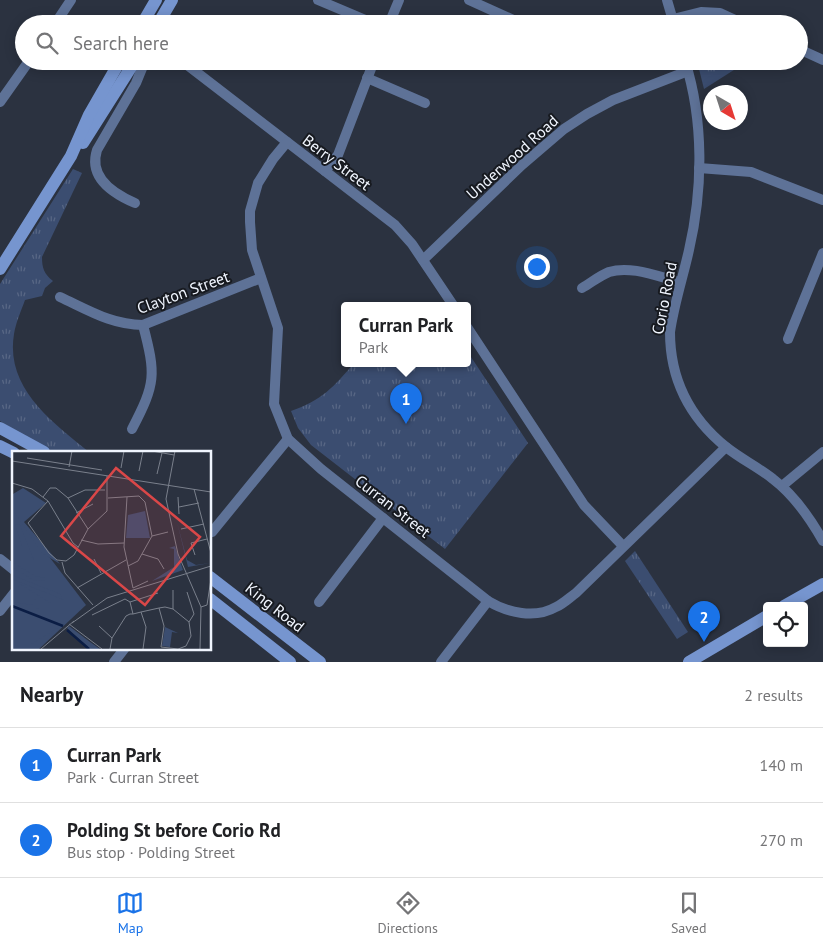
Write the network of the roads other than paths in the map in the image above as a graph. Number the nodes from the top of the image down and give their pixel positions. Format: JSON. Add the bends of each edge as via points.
{"nodes":[{"id":1,"x":71,"y":0,"type":"edge"},
{"id":2,"x":156,"y":0,"type":"edge"},
{"id":3,"x":163,"y":0,"type":"edge"},
{"id":4,"x":172,"y":0,"type":"edge"},
{"id":5,"x":318,"y":0,"type":"edge"},
{"id":6,"x":399,"y":0,"type":"edge"},
{"id":7,"x":469,"y":0,"type":"edge"},
{"id":8,"x":667,"y":0,"type":"edge"},
{"id":9,"x":61,"y":15,"type":"edge"},
{"id":10,"x":147,"y":15,"type":"edge"},
{"id":11,"x":155,"y":15,"type":"edge"},
{"id":12,"x":163,"y":15,"type":"edge"},
{"id":13,"x":354,"y":15,"type":"edge"},
{"id":14,"x":393,"y":15,"type":"edge"},
{"id":15,"x":502,"y":15,"type":"edge"},
{"id":16,"x":671,"y":15,"type":"edge"},
{"id":17,"x":692,"y":15,"type":"edge"},
{"id":18,"x":724,"y":15,"type":"edge"},
{"id":19,"x":808,"y":53,"type":"edge"},
{"id":20,"x":823,"y":60,"type":"edge"},
{"id":21,"x":22,"y":70,"type":"edge"},
{"id":22,"x":115,"y":70,"type":"edge"},
{"id":23,"x":122,"y":70,"type":"edge"},
{"id":24,"x":129,"y":70,"type":"edge"},
{"id":25,"x":141,"y":70,"type":"edge"},
{"id":26,"x":194,"y":70,"type":"edge"},
{"id":27,"x":370,"y":70,"type":"edge"},
{"id":28,"x":678,"y":70,"type":"edge"},
{"id":29,"x":688,"y":70,"type":"edge"},
{"id":30,"x":367,"y":78,"type":"junction"},
{"id":31,"x":0,"y":102,"type":"edge"},
{"id":32,"x":425,"y":103,"type":"dead end"},
{"id":33,"x":89,"y":115,"type":"junction"},
{"id":34,"x":287,"y":142,"type":"junction"},
{"id":35,"x":83,"y":143,"type":"junction"},
{"id":36,"x":97,"y":150,"type":"junction"},
{"id":37,"x":71,"y":156,"type":"junction"},
{"id":38,"x":699,"y":168,"type":"junction"},
{"id":39,"x":325,"y":171,"type":"junction"},
{"id":40,"x":823,"y":200,"type":"edge"},
{"id":41,"x":135,"y":203,"type":"dead end"},
{"id":42,"x":823,"y":253,"type":"edge"},
{"id":43,"x":423,"y":260,"type":"junction"},
{"id":44,"x":0,"y":269,"type":"edge"},
{"id":45,"x":261,"y":278,"type":"junction"},
{"id":46,"x":680,"y":282,"type":"junction"},
{"id":47,"x":582,"y":288,"type":"dead end"},
{"id":48,"x":60,"y":297,"type":"dead end"},
{"id":49,"x":451,"y":302,"type":"edge"},
{"id":50,"x":143,"y":325,"type":"junction"},
{"id":51,"x":471,"y":333,"type":"edge"},
{"id":52,"x":788,"y":339,"type":"dead end"},
{"id":53,"x":0,"y":428,"type":"edge"},
{"id":54,"x":132,"y":429,"type":"dead end"},
{"id":55,"x":288,"y":439,"type":"junction"},
{"id":56,"x":0,"y":446,"type":"edge"},
{"id":57,"x":726,"y":447,"type":"junction"},
{"id":58,"x":42,"y":451,"type":"edge"},
{"id":59,"x":12,"y":452,"type":"edge"},
{"id":60,"x":823,"y":452,"type":"edge"},
{"id":61,"x":782,"y":486,"type":"junction"},
{"id":62,"x":383,"y":518,"type":"junction"},
{"id":63,"x":212,"y":532,"type":"dead end"},
{"id":64,"x":823,"y":541,"type":"edge"},
{"id":65,"x":623,"y":546,"type":"junction"},
{"id":66,"x":0,"y":559,"type":"edge"},
{"id":67,"x":12,"y":568,"type":"edge"},
{"id":68,"x":211,"y":579,"type":"edge"},
{"id":69,"x":823,"y":584,"type":"edge"},
{"id":70,"x":12,"y":595,"type":"edge"},
{"id":71,"x":211,"y":600,"type":"edge"},
{"id":72,"x":488,"y":601,"type":"junction"},
{"id":73,"x":318,"y":602,"type":"dead end"},
{"id":74,"x":791,"y":602,"type":"edge"},
{"id":75,"x":0,"y":610,"type":"edge"},
{"id":76,"x":763,"y":618,"type":"edge"},
{"id":77,"x":123,"y":650,"type":"edge"},
{"id":78,"x":114,"y":662,"type":"edge"},
{"id":79,"x":290,"y":662,"type":"edge"},
{"id":80,"x":320,"y":662,"type":"edge"},
{"id":81,"x":441,"y":662,"type":"edge"},
{"id":82,"x":689,"y":662,"type":"edge"}],
"edges":[{"from":1,"to":9,"type":"street"},
{"from":2,"to":10,"type":"main road"},
{"from":3,"to":11,"type":"main road"},
{"from":4,"to":12,"type":"main road"},
{"from":5,"to":13,"type":"street"},
{"from":6,"to":14,"type":"street"},
{"from":7,"to":15,"type":"street"},
{"from":8,"to":16,"type":"street"},
{"from":17,"to":18,"type":"street","via":[[701,12]]},
{"from":19,"to":20,"type":"street"},
{"from":21,"to":31,"type":"street"},
{"from":22,"to":33,"type":"main road"},
{"from":23,"to":33,"type":"main road"},
{"from":24,"to":35,"type":"main road"},
{"from":25,"to":36,"type":"street"},
{"from":26,"to":34,"type":"street","name":"Berry Street"},
{"from":27,"to":30,"type":"street"},
{"from":28,"to":43,"type":"street","name":"Underwood Road","via":[[613,100],[564,129]]},
{"from":29,"to":38,"type":"street","name":"Corio Road","via":[[697,117]]},
{"from":30,"to":32,"type":"street"},
{"from":30,"to":39,"type":"street","via":[[338,155]]},
{"from":33,"to":37,"type":"main road"},
{"from":34,"to":39,"type":"street","name":"Berry Street"},
{"from":34,"to":45,"type":"street","name":"Curran Street","via":[[258,183],[250,211],[252,250]]},
{"from":35,"to":36,"type":"street"},
{"from":35,"to":37,"type":"main road"},
{"from":36,"to":41,"type":"street","via":[[96,163],[104,184],[114,194]]},
{"from":37,"to":44,"type":"main road"},
{"from":38,"to":40,"type":"street","via":[[751,172]]},
{"from":38,"to":46,"type":"street","name":"Corio Road","via":[[695,218]]},
{"from":39,"to":43,"type":"street","name":"Berry Street","via":[[395,225]]},
{"from":42,"to":52,"type":"street"},
{"from":43,"to":49,"type":"street","name":"Berry Street"},
{"from":45,"to":50,"type":"street","name":"Clayton Street"},
{"from":45,"to":55,"type":"street","name":"Curran Street","via":[[278,328],[274,404]]},
{"from":46,"to":47,"type":"street","via":[[636,271],[616,270]]},
{"from":46,"to":57,"type":"street","name":"Corio Road","via":[[670,332],[676,377],[691,410]]},
{"from":48,"to":50,"type":"street","name":"Clayton Street","via":[[106,319]]},
{"from":50,"to":54,"type":"street","via":[[152,358],[152,375],[146,401]]},
{"from":51,"to":65,"type":"street","via":[[584,505]]},
{"from":53,"to":58,"type":"main road"},
{"from":55,"to":62,"type":"street","name":"Curran Street"},
{"from":55,"to":63,"type":"street"},
{"from":56,"to":59,"type":"main road"},
{"from":57,"to":61,"type":"street","name":"Corio Road"},
{"from":57,"to":65,"type":"street","name":"Curran Street"},
{"from":60,"to":61,"type":"street"},
{"from":61,"to":64,"type":"street","name":"Corio Road"},
{"from":62,"to":72,"type":"street","name":"Curran Street"},
{"from":62,"to":73,"type":"street"},
{"from":65,"to":72,"type":"street","name":"Curran Street","via":[[576,593],[546,612],[517,613]]},
{"from":66,"to":67,"type":"street"},
{"from":68,"to":80,"type":"main road","name":"King Road"},
{"from":69,"to":74,"type":"main road"},
{"from":70,"to":75,"type":"street"},
{"from":71,"to":79,"type":"main road","name":"King Road"},
{"from":72,"to":81,"type":"street"},
{"from":76,"to":82,"type":"main road"},
{"from":77,"to":78,"type":"street"}]}
